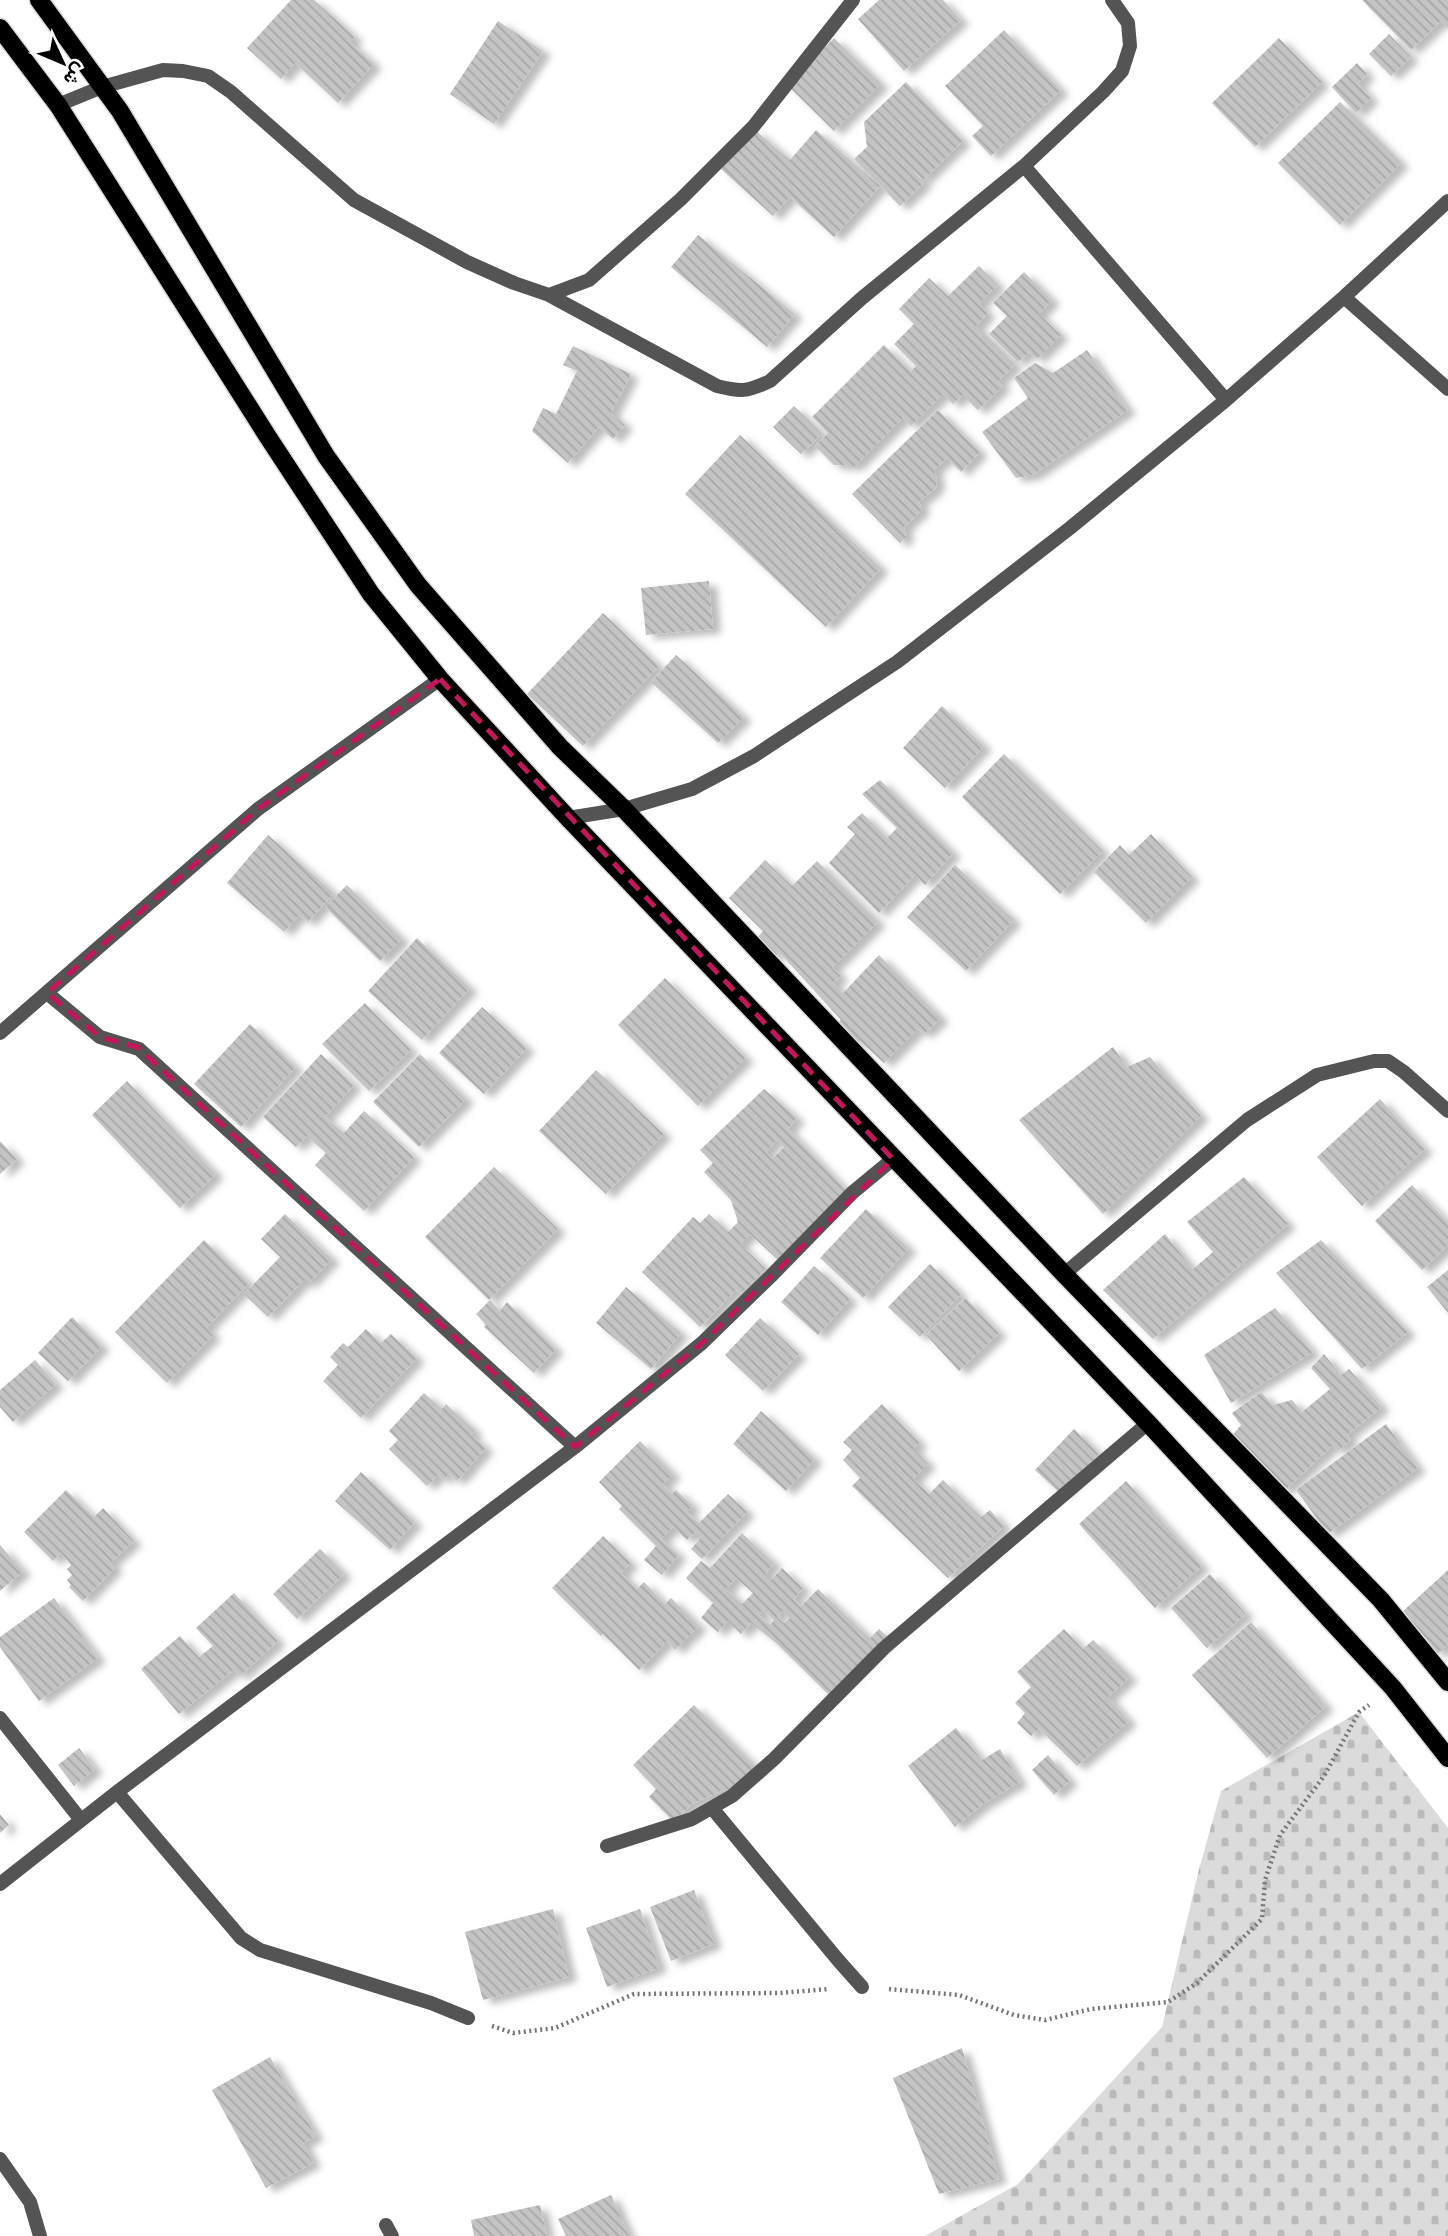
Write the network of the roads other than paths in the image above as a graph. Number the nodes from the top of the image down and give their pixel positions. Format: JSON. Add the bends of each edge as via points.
{"nodes":[{"id":1,"x":39,"y":0,"type":"edge"},
{"id":2,"x":853,"y":0,"type":"edge"},
{"id":3,"x":1112,"y":0,"type":"edge"},
{"id":4,"x":0,"y":28,"type":"edge"},
{"id":5,"x":102,"y":87,"type":"junction"},
{"id":6,"x":58,"y":105,"type":"junction"},
{"id":7,"x":1024,"y":166,"type":"junction"},
{"id":8,"x":1448,"y":201,"type":"edge"},
{"id":9,"x":549,"y":295,"type":"junction"},
{"id":10,"x":1344,"y":297,"type":"junction"},
{"id":11,"x":1448,"y":389,"type":"edge"},
{"id":12,"x":1226,"y":400,"type":"junction"},
{"id":13,"x":440,"y":679,"type":"junction"},
{"id":14,"x":624,"y":809,"type":"junction"},
{"id":15,"x":568,"y":818,"type":"junction"},
{"id":16,"x":47,"y":993,"type":"junction"},
{"id":17,"x":0,"y":1033,"type":"edge"},
{"id":18,"x":1448,"y":1111,"type":"edge"},
{"id":19,"x":894,"y":1159,"type":"junction"},
{"id":20,"x":1064,"y":1274,"type":"junction"},
{"id":21,"x":1148,"y":1423,"type":"junction"},
{"id":22,"x":575,"y":1447,"type":"junction"},
{"id":23,"x":1448,"y":1682,"type":"edge"},
{"id":24,"x":0,"y":1718,"type":"edge"},
{"id":25,"x":1448,"y":1758,"type":"edge"},
{"id":26,"x":117,"y":1792,"type":"junction"},
{"id":27,"x":712,"y":1808,"type":"junction"},
{"id":28,"x":80,"y":1820,"type":"junction"},
{"id":29,"x":607,"y":1846,"type":"dead end"},
{"id":30,"x":0,"y":1884,"type":"edge"},
{"id":31,"x":862,"y":1987,"type":"road end"},
{"id":32,"x":468,"y":2018,"type":"road end"},
{"id":33,"x":0,"y":2158,"type":"edge"},
{"id":34,"x":40,"y":2236,"type":"edge"}],
"edges":[{"from":1,"to":5,"type":"main road"},
{"from":2,"to":9,"type":"street","via":[[753,127],[681,199],[589,280]]},
{"from":3,"to":7,"type":"street","via":[[1128,23],[1130,46],[1122,71]]},
{"from":4,"to":6,"type":"main road"},
{"from":5,"to":6,"type":"street"},
{"from":5,"to":9,"type":"street","via":[[163,70],[208,76],[354,200],[467,262]]},
{"from":5,"to":14,"type":"main road","via":[[326,456],[418,585],[560,747]]},
{"from":6,"to":13,"type":"main road","via":[[371,594]]},
{"from":7,"to":9,"type":"street","via":[[862,298],[770,381],[752,390],[717,386]]},
{"from":7,"to":12,"type":"street"},
{"from":8,"to":10,"type":"street"},
{"from":10,"to":11,"type":"street"},
{"from":10,"to":12,"type":"street"},
{"from":12,"to":14,"type":"street","via":[[897,662],[754,756],[692,789]]},
{"from":13,"to":15,"type":"main road"},
{"from":13,"to":16,"type":"street","via":[[258,809]]},
{"from":14,"to":15,"type":"street"},
{"from":14,"to":20,"type":"main road"},
{"from":15,"to":19,"type":"main road"},
{"from":16,"to":17,"type":"street"},
{"from":16,"to":22,"type":"street","via":[[100,1037],[139,1049]]},
{"from":18,"to":20,"type":"street","via":[[1388,1061],[1317,1075],[1247,1120]]},
{"from":19,"to":21,"type":"main road"},
{"from":19,"to":22,"type":"street","via":[[852,1193],[702,1343]]},
{"from":20,"to":23,"type":"main road","via":[[1381,1600]]},
{"from":21,"to":25,"type":"main road","via":[[1393,1688]]},
{"from":21,"to":27,"type":"street","via":[[884,1648],[774,1759]]},
{"from":22,"to":26,"type":"street"},
{"from":24,"to":28,"type":"street"},
{"from":26,"to":28,"type":"street"},
{"from":26,"to":32,"type":"street","via":[[250,1945]]},
{"from":27,"to":29,"type":"street","via":[[692,1819]]},
{"from":27,"to":31,"type":"street"},
{"from":28,"to":30,"type":"street"},
{"from":33,"to":34,"type":"street","via":[[30,2202]]}]}
